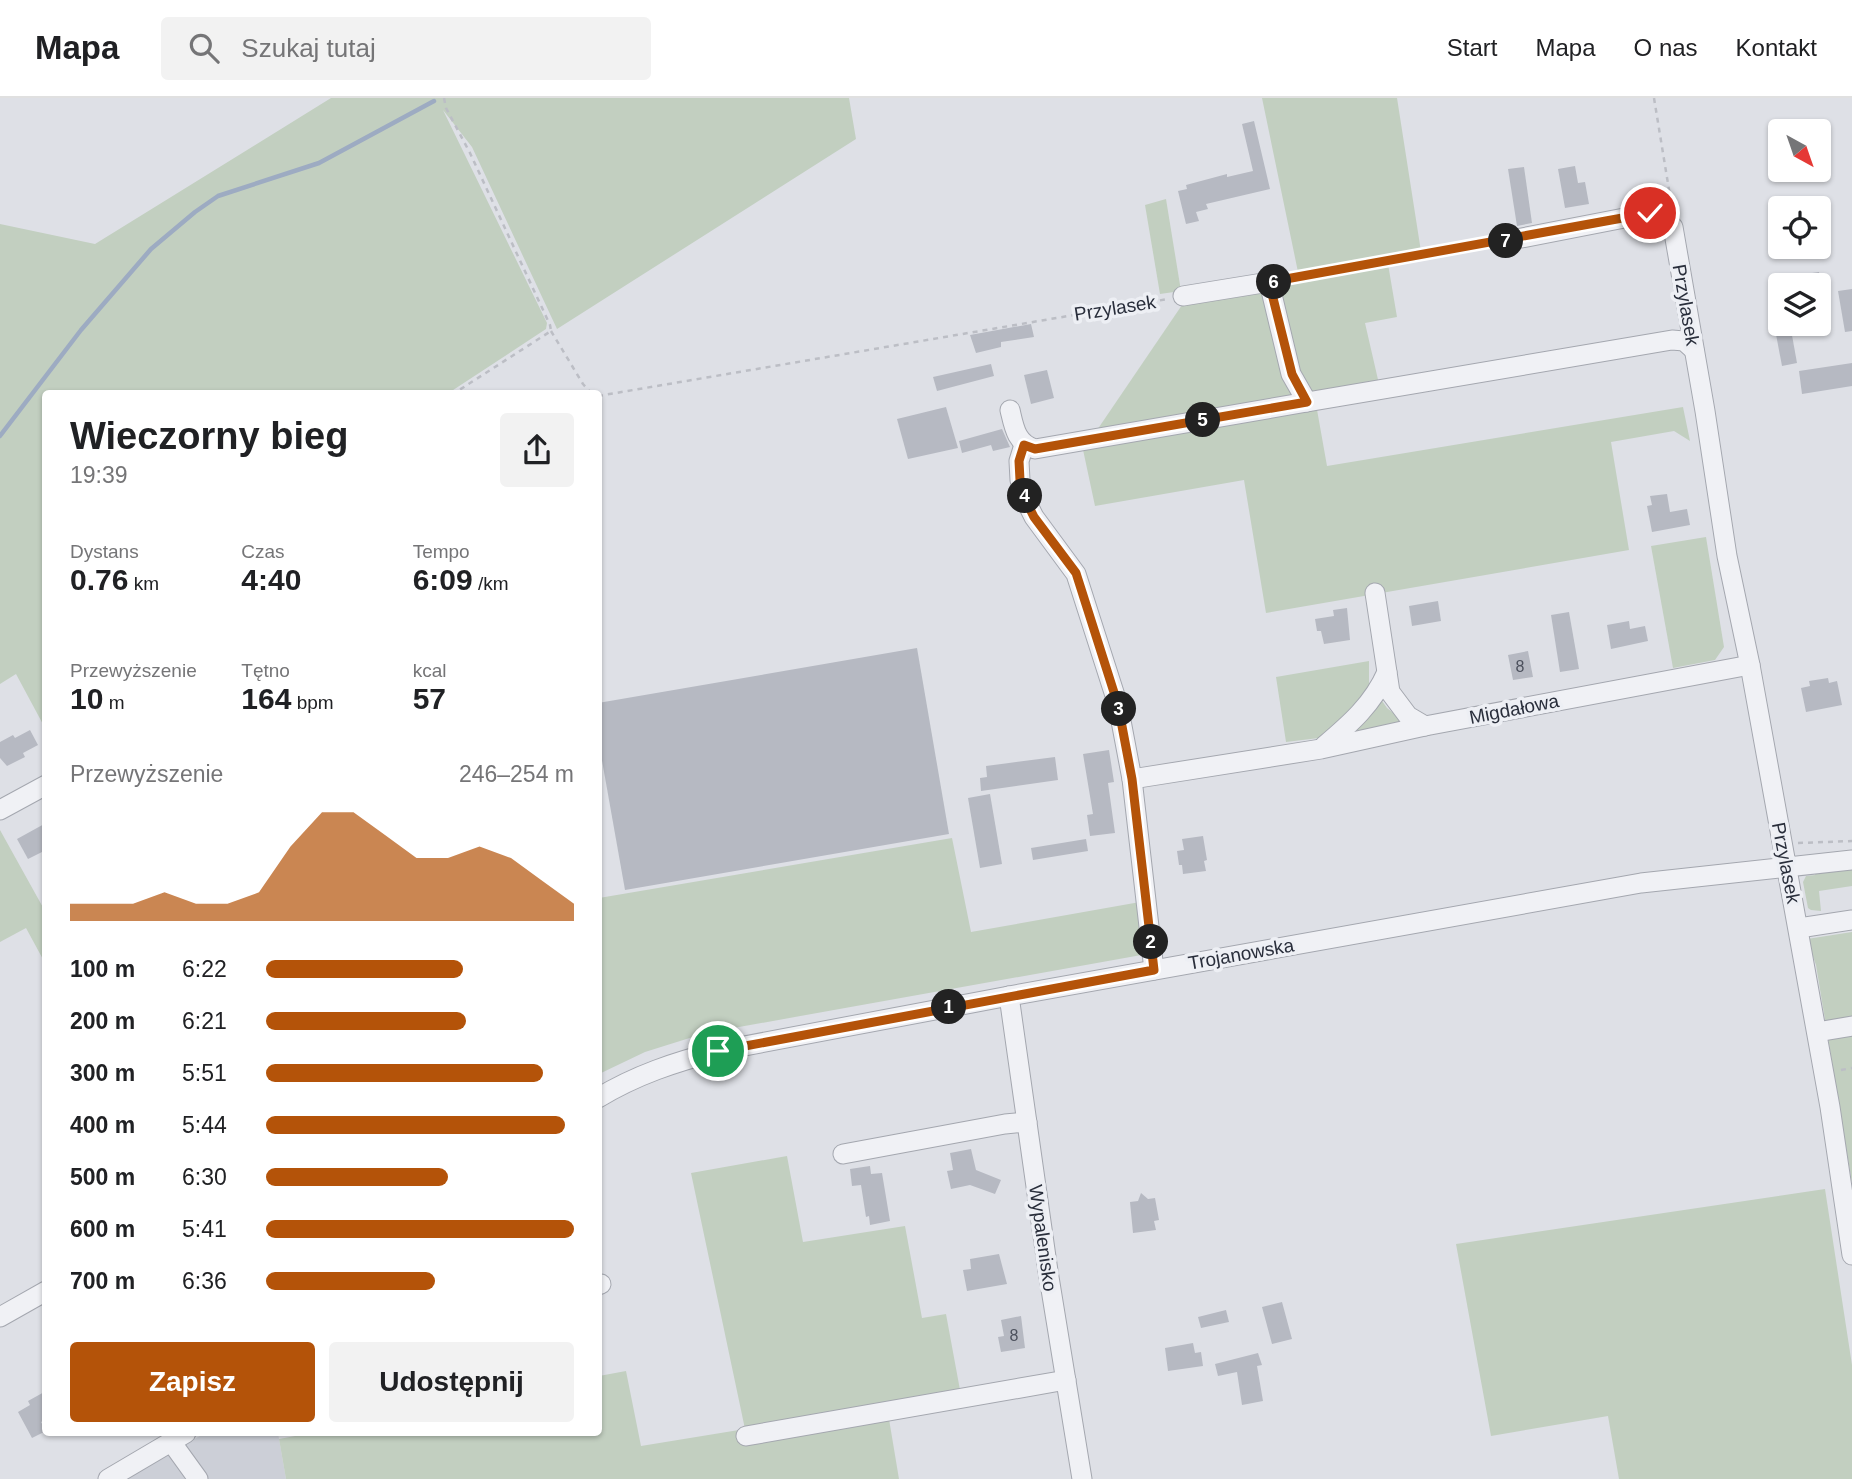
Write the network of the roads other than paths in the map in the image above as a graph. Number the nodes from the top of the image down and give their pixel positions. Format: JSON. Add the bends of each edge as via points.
{"nodes":[{"id":1,"x":1507,"y":241,"type":"road end"},
{"id":2,"x":1183,"y":296,"type":"road end"},
{"id":3,"x":1694,"y":350,"type":"junction"},
{"id":4,"x":1307,"y":402,"type":"junction"},
{"id":5,"x":1010,"y":410,"type":"dead end"},
{"id":6,"x":1024,"y":445,"type":"junction"},
{"id":7,"x":1375,"y":593,"type":"dead end"},
{"id":8,"x":1750,"y":665,"type":"junction"},
{"id":9,"x":1387,"y":672,"type":"junction"},
{"id":10,"x":1425,"y":726,"type":"junction"},
{"id":11,"x":1321,"y":749,"type":"junction"},
{"id":12,"x":1132,"y":779,"type":"junction"},
{"id":13,"x":42,"y":787,"type":"edge"},
{"id":14,"x":0,"y":810,"type":"edge"},
{"id":15,"x":1852,"y":860,"type":"edge"},
{"id":16,"x":1786,"y":866,"type":"junction"},
{"id":17,"x":1852,"y":920,"type":"edge"},
{"id":18,"x":1799,"y":928,"type":"junction"},
{"id":19,"x":1154,"y":970,"type":"junction"},
{"id":20,"x":1009,"y":996,"type":"junction"},
{"id":21,"x":1852,"y":1027,"type":"edge"},
{"id":22,"x":1817,"y":1032,"type":"junction"},
{"id":23,"x":602,"y":1096,"type":"edge"},
{"id":24,"x":1027,"y":1122,"type":"junction"},
{"id":25,"x":843,"y":1154,"type":"dead end"},
{"id":26,"x":1852,"y":1255,"type":"edge"},
{"id":27,"x":42,"y":1293,"type":"edge"},
{"id":28,"x":0,"y":1317,"type":"edge"},
{"id":29,"x":1066,"y":1380,"type":"junction"},
{"id":30,"x":747,"y":1436,"type":"dead end"},
{"id":31,"x":179,"y":1438,"type":"edge"},
{"id":32,"x":108,"y":1479,"type":"edge"},
{"id":33,"x":198,"y":1479,"type":"edge"},
{"id":34,"x":1082,"y":1479,"type":"edge"}],
"edges":[{"from":1,"to":3,"type":"street","name":"Przylasek","via":[[1650,213],[1664,217],[1673,227]]},
{"from":2,"to":4,"type":"street","name":"Przylasek","via":[[1269,282],[1292,374]]},
{"from":3,"to":4,"type":"street","via":[[1684,341],[1672,340]]},
{"from":3,"to":8,"type":"street","name":"Przylasek","via":[[1727,556]]},
{"from":4,"to":6,"type":"street","via":[[1035,449]]},
{"from":5,"to":6,"type":"street"},
{"from":6,"to":12,"type":"street","via":[[1020,480],[1028,505],[1076,573],[1118,705]]},
{"from":7,"to":9,"type":"street"},
{"from":8,"to":10,"type":"street","name":"Migdałowa"},
{"from":8,"to":16,"type":"street","name":"Przylasek"},
{"from":9,"to":10,"type":"street","via":[[1398,705]]},
{"from":9,"to":11,"type":"street","via":[[1358,717]]},
{"from":10,"to":11,"type":"street","name":"Migdałowa"},
{"from":11,"to":12,"type":"street","name":"Migdałowa"},
{"from":12,"to":19,"type":"street"},
{"from":13,"to":14,"type":"street"},
{"from":15,"to":16,"type":"street","name":"Trojanowska"},
{"from":16,"to":18,"type":"street","name":"Przylasek"},
{"from":16,"to":19,"type":"street","name":"Trojanowska","via":[[1641,883]]},
{"from":17,"to":18,"type":"street"},
{"from":18,"to":22,"type":"street","name":"Przylasek"},
{"from":19,"to":20,"type":"street","name":"Trojanowska"},
{"from":20,"to":23,"type":"street","name":"Trojanowska","via":[[718,1051],[672,1063]]},
{"from":20,"to":24,"type":"street","name":"Wypalenisko"},
{"from":21,"to":22,"type":"street"},
{"from":22,"to":26,"type":"street","name":"Przylasek"},
{"from":24,"to":25,"type":"street"},
{"from":24,"to":29,"type":"street","name":"Wypalenisko"},
{"from":27,"to":28,"type":"street"},
{"from":29,"to":30,"type":"street"},
{"from":29,"to":34,"type":"street","name":"Wypalenisko"},
{"from":31,"to":32,"type":"street"},
{"from":31,"to":33,"type":"street"}]}
